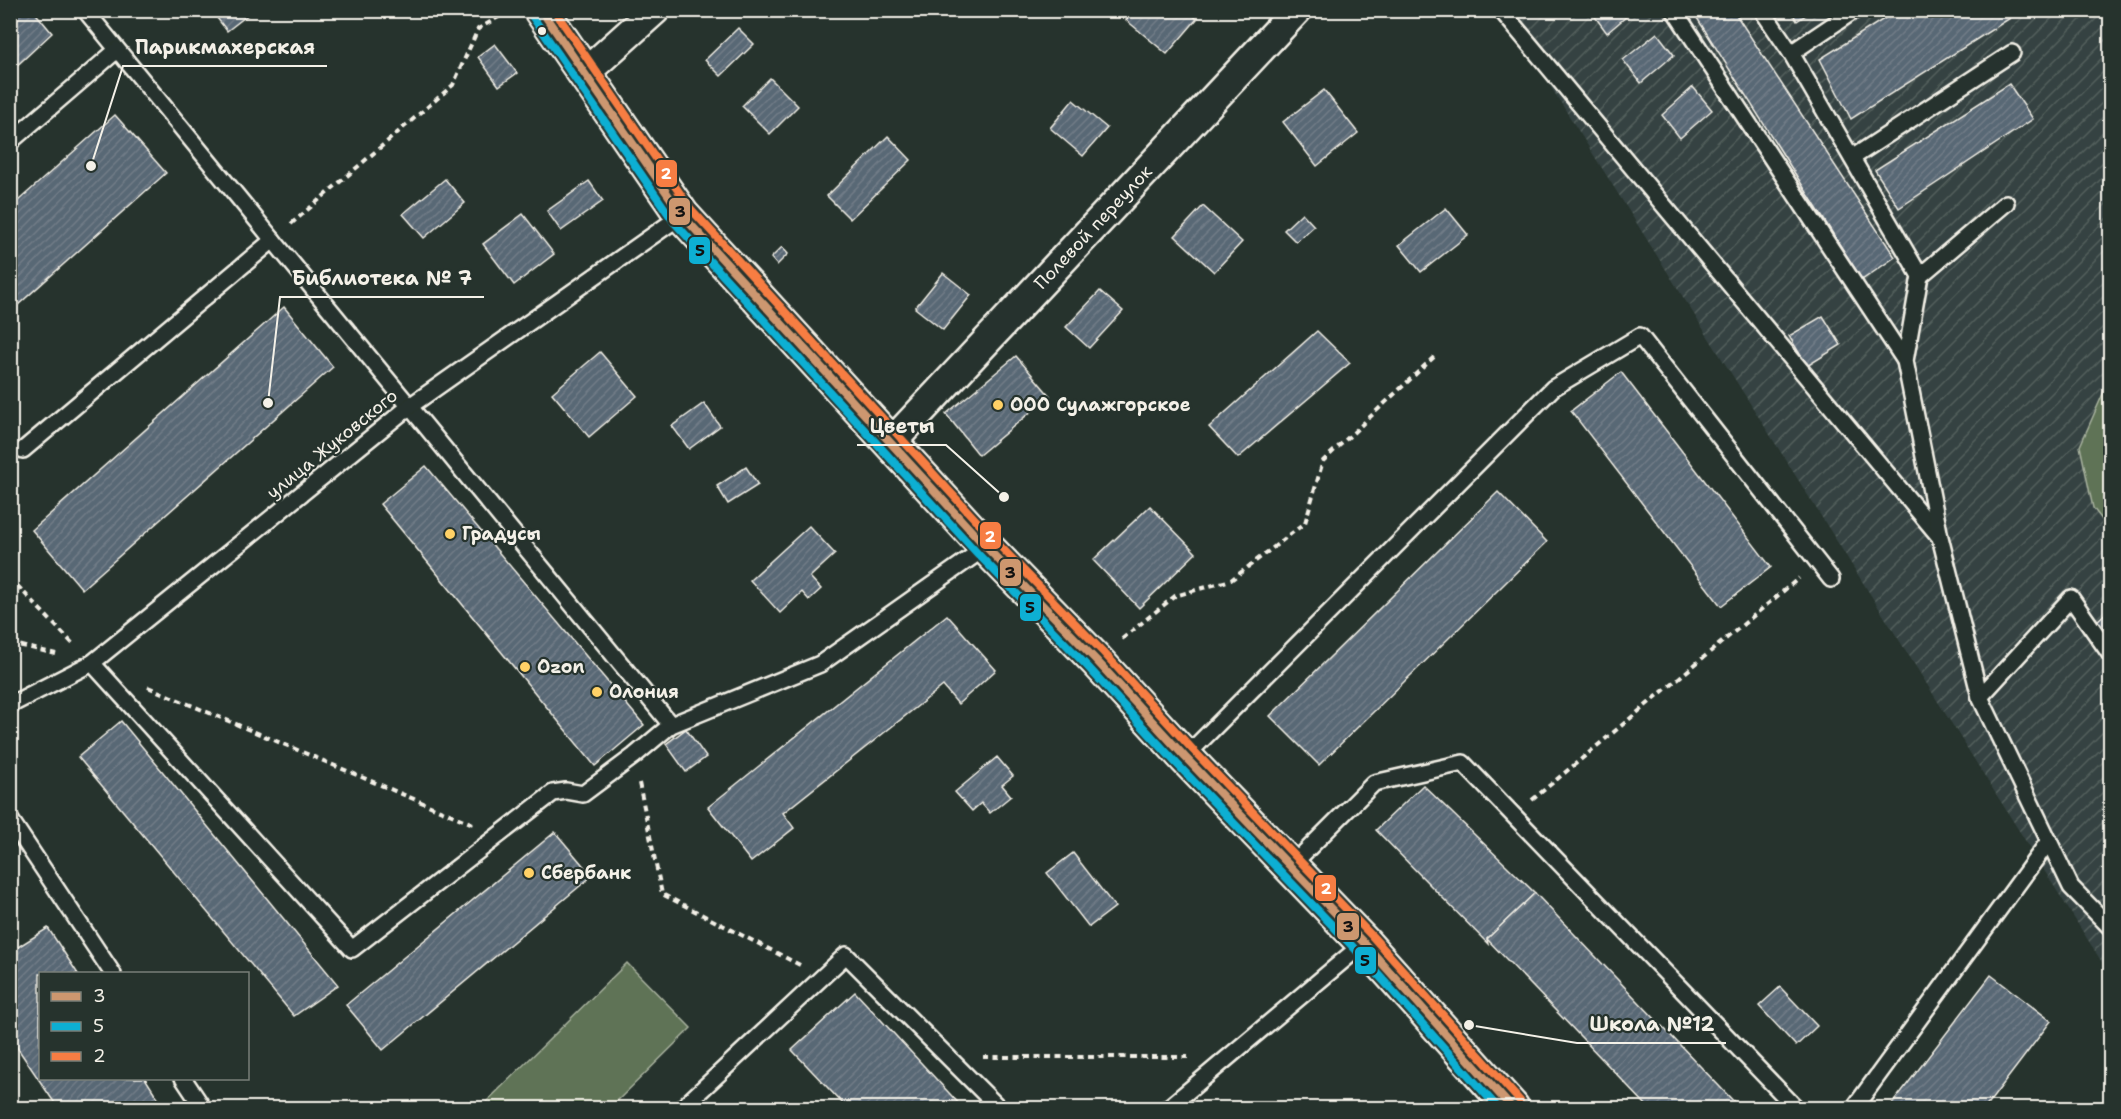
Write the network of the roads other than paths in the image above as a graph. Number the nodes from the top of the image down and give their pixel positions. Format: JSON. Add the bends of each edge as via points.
{"nodes":[{"id":1,"x":85,"y":10,"type":"edge"},
{"id":2,"x":541,"y":10,"type":"edge"},
{"id":3,"x":655,"y":10,"type":"edge"},
{"id":4,"x":1297,"y":10,"type":"edge"},
{"id":5,"x":1501,"y":10,"type":"edge"},
{"id":6,"x":1674,"y":10,"type":"edge"},
{"id":7,"x":1762,"y":10,"type":"edge"},
{"id":8,"x":1855,"y":10,"type":"edge"},
{"id":9,"x":117,"y":50,"type":"junction"},
{"id":10,"x":1791,"y":53,"type":"junction"},
{"id":11,"x":2012,"y":53,"type":"dead end"},
{"id":12,"x":585,"y":73,"type":"junction"},
{"id":13,"x":10,"y":142,"type":"edge"},
{"id":14,"x":1852,"y":158,"type":"junction"},
{"id":15,"x":2006,"y":203,"type":"dead end"},
{"id":16,"x":682,"y":215,"type":"junction"},
{"id":17,"x":273,"y":240,"type":"junction"},
{"id":18,"x":1920,"y":276,"type":"junction"},
{"id":19,"x":1905,"y":361,"type":"junction"},
{"id":20,"x":410,"y":406,"type":"junction"},
{"id":21,"x":890,"y":444,"type":"junction"},
{"id":22,"x":23,"y":450,"type":"dead end"},
{"id":23,"x":1940,"y":537,"type":"junction"},
{"id":24,"x":986,"y":547,"type":"junction"},
{"id":25,"x":1831,"y":579,"type":"dead end"},
{"id":26,"x":2110,"y":654,"type":"edge"},
{"id":27,"x":92,"y":663,"type":"junction"},
{"id":28,"x":1980,"y":696,"type":"junction"},
{"id":29,"x":10,"y":705,"type":"edge"},
{"id":30,"x":671,"y":725,"type":"junction"},
{"id":31,"x":1185,"y":757,"type":"junction"},
{"id":32,"x":10,"y":819,"type":"edge"},
{"id":33,"x":2049,"y":841,"type":"junction"},
{"id":34,"x":1289,"y":868,"type":"junction"},
{"id":35,"x":2110,"y":927,"type":"edge"},
{"id":36,"x":1364,"y":943,"type":"junction"},
{"id":37,"x":113,"y":972,"type":"edge"},
{"id":38,"x":184,"y":1080,"type":"edge"},
{"id":39,"x":203,"y":1108,"type":"edge"},
{"id":40,"x":682,"y":1108,"type":"edge"},
{"id":41,"x":999,"y":1108,"type":"edge"},
{"id":42,"x":1168,"y":1108,"type":"edge"},
{"id":43,"x":1512,"y":1108,"type":"edge"},
{"id":44,"x":1796,"y":1108,"type":"edge"},
{"id":45,"x":1854,"y":1108,"type":"edge"}],
"edges":[{"from":1,"to":9,"type":"lane"},
{"from":2,"to":12,"type":"main road"},
{"from":3,"to":12,"type":"street"},
{"from":4,"to":21,"type":"street","name":"Полевой переулок"},
{"from":5,"to":23,"type":"lane"},
{"from":6,"to":19,"type":"lane"},
{"from":7,"to":10,"type":"lane"},
{"from":8,"to":10,"type":"lane"},
{"from":9,"to":13,"type":"lane"},
{"from":9,"to":17,"type":"lane"},
{"from":10,"to":14,"type":"lane"},
{"from":11,"to":14,"type":"lane"},
{"from":12,"to":16,"type":"main road"},
{"from":14,"to":18,"type":"lane"},
{"from":15,"to":18,"type":"lane"},
{"from":16,"to":20,"type":"lane","name":"улица Жуковского"},
{"from":16,"to":21,"type":"main road"},
{"from":17,"to":20,"type":"lane"},
{"from":17,"to":22,"type":"lane"},
{"from":18,"to":19,"type":"lane"},
{"from":19,"to":23,"type":"lane"},
{"from":20,"to":27,"type":"lane","name":"улица Жуковского"},
{"from":20,"to":30,"type":"lane"},
{"from":21,"to":24,"type":"main road"},
{"from":23,"to":28,"type":"lane"},
{"from":24,"to":30,"type":"lane","via":[[820,664]]},
{"from":24,"to":31,"type":"main road"},
{"from":25,"to":31,"type":"lane","via":[[1640,336],[1554,388]]},
{"from":26,"to":28,"type":"lane","via":[[2071,598]]},
{"from":27,"to":29,"type":"lane","name":"улица Жуковского"},
{"from":27,"to":30,"type":"lane","via":[[352,949],[553,793],[583,794]]},
{"from":28,"to":33,"type":"lane"},
{"from":31,"to":34,"type":"main road"},
{"from":32,"to":37,"type":"lane"},
{"from":33,"to":35,"type":"lane","via":[[2071,887]]},
{"from":33,"to":45,"type":"lane"},
{"from":34,"to":36,"type":"main road"},
{"from":34,"to":44,"type":"lane","via":[[1374,783],[1463,763]]},
{"from":36,"to":42,"type":"lane"},
{"from":36,"to":43,"type":"main road"},
{"from":38,"to":39,"type":"lane"},
{"from":40,"to":41,"type":"lane","via":[[846,955]]}]}
